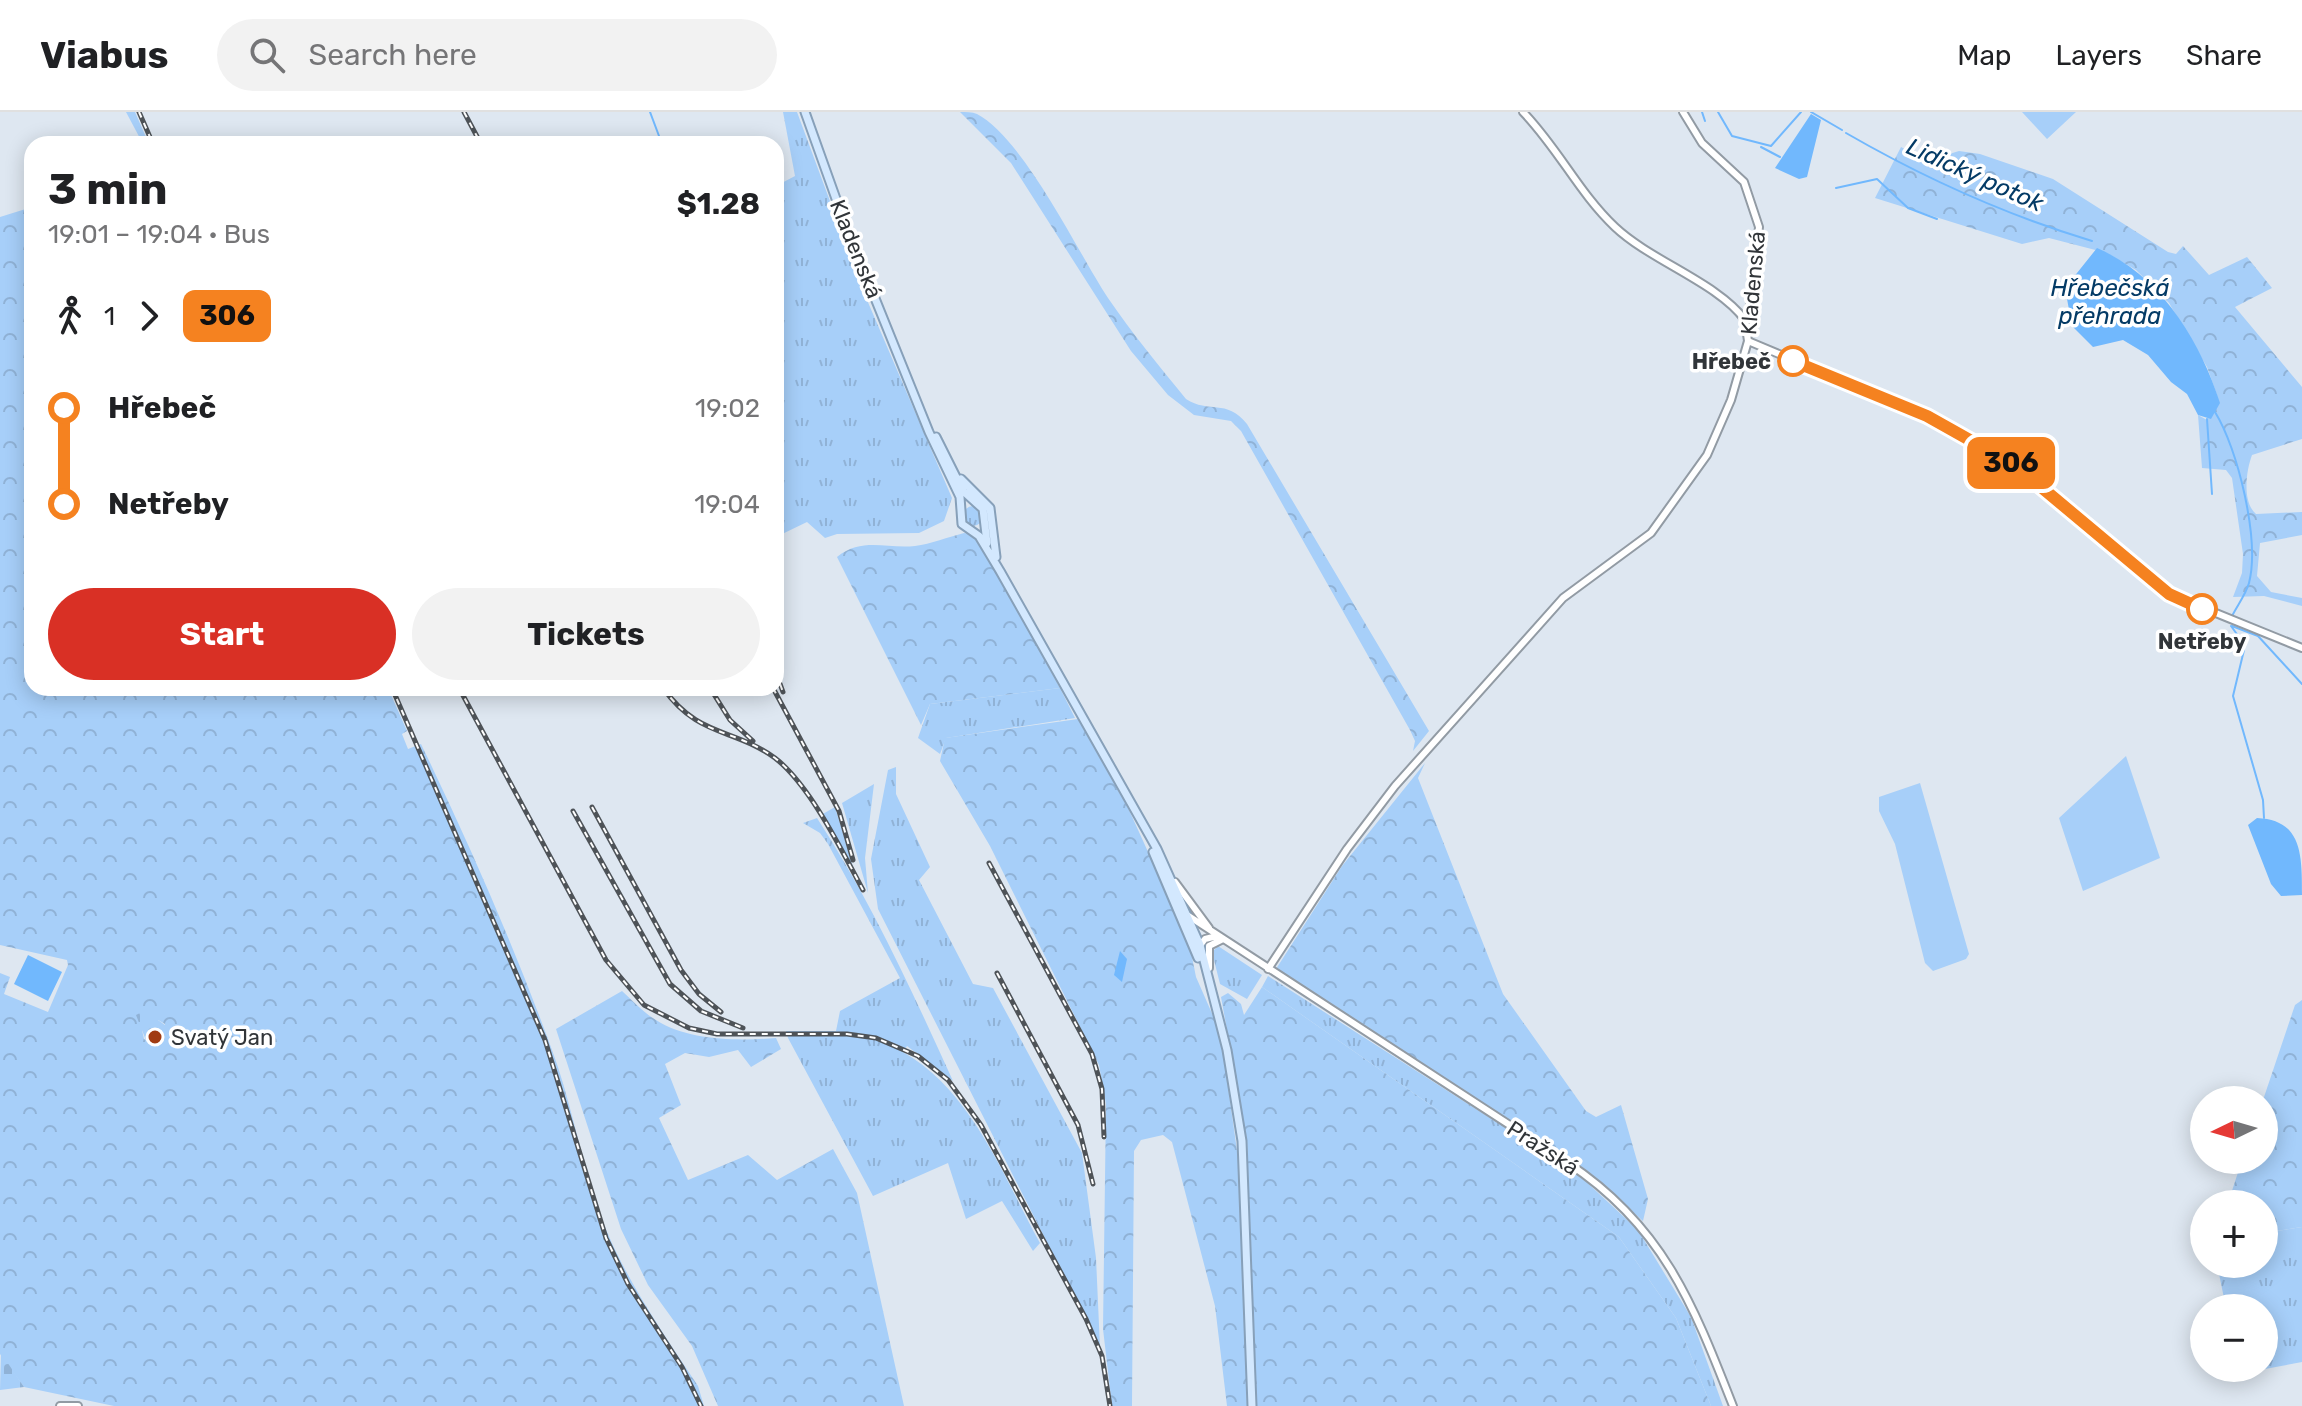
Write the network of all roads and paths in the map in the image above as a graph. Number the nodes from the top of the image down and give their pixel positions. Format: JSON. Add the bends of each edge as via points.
{"nodes":[{"id":1,"x":805,"y":112,"type":"edge"},
{"id":2,"x":1523,"y":112,"type":"edge"},
{"id":3,"x":1683,"y":112,"type":"edge"},
{"id":4,"x":1745,"y":320,"type":"junction"},
{"id":5,"x":1748,"y":341,"type":"junction"},
{"id":6,"x":911,"y":385,"type":"junction"},
{"id":7,"x":947,"y":459,"type":"junction"},
{"id":8,"x":974,"y":504,"type":"junction"},
{"id":9,"x":961,"y":510,"type":"junction"},
{"id":10,"x":984,"y":523,"type":"junction"},
{"id":11,"x":973,"y":530,"type":"junction"},
{"id":12,"x":1000,"y":571,"type":"junction"},
{"id":13,"x":2302,"y":648,"type":"edge"},
{"id":14,"x":1133,"y":808,"type":"junction"},
{"id":15,"x":1163,"y":862,"type":"junction"},
{"id":16,"x":1170,"y":889,"type":"junction"},
{"id":17,"x":1188,"y":916,"type":"junction"},
{"id":18,"x":1220,"y":938,"type":"junction"},
{"id":19,"x":1200,"y":945,"type":"junction"},
{"id":20,"x":1198,"y":955,"type":"junction"},
{"id":21,"x":1268,"y":969,"type":"junction"},
{"id":22,"x":1215,"y":995,"type":"junction"},
{"id":23,"x":1219,"y":1017,"type":"junction"},
{"id":24,"x":60,"y":1406,"type":"edge"},
{"id":25,"x":78,"y":1406,"type":"edge"},
{"id":26,"x":1252,"y":1406,"type":"edge"},
{"id":27,"x":1733,"y":1406,"type":"edge"}],
"edges":[{"from":1,"to":6,"type":"main road","name":"Kladenská"},
{"from":2,"to":4,"type":"street","via":[[1614,226],[1726,301]]},
{"from":3,"to":4,"type":"street","name":"Kladenská","via":[[1702,143],[1744,182],[1754,206],[1759,244]]},
{"from":4,"to":5,"type":"street","name":"Kladenská"},
{"from":5,"to":13,"type":"street","via":[[1927,416],[2016,466],[2169,594]]},
{"from":5,"to":21,"type":"street","name":"Kladenská","via":[[1707,455],[1660,523],[1563,598],[1415,763],[1347,849]]},
{"from":6,"to":7,"type":"main road"},
{"from":6,"to":9,"type":"main road"},
{"from":7,"to":8,"type":"main road"},
{"from":7,"to":12,"type":"main road","via":[[990,508]]},
{"from":8,"to":9,"type":"main road"},
{"from":8,"to":10,"type":"main road","via":[[985,513]]},
{"from":9,"to":11,"type":"main road","via":[[962,524]]},
{"from":10,"to":11,"type":"main road"},
{"from":10,"to":12,"type":"main road"},
{"from":11,"to":12,"type":"main road"},
{"from":12,"to":14,"type":"main road"},
{"from":14,"to":15,"type":"main road"},
{"from":14,"to":16,"type":"main road"},
{"from":15,"to":17,"type":"main road"},
{"from":15,"to":18,"type":"street","via":[[1189,905]]},
{"from":16,"to":17,"type":"street"},
{"from":16,"to":20,"type":"main road"},
{"from":17,"to":18,"type":"street"},
{"from":17,"to":19,"type":"main road"},
{"from":18,"to":19,"type":"street"},
{"from":18,"to":21,"type":"street","name":"Pražská"},
{"from":18,"to":22,"type":"street","via":[[1208,949]]},
{"from":19,"to":20,"type":"street"},
{"from":19,"to":22,"type":"main road"},
{"from":20,"to":23,"type":"main road"},
{"from":21,"to":27,"type":"street","name":"Pražská","via":[[1568,1163],[1615,1199],[1664,1257],[1694,1306]]},
{"from":22,"to":23,"type":"main road"},
{"from":23,"to":26,"type":"main road","via":[[1234,1081],[1245,1171]]},
{"from":24,"to":25,"type":"street"}]}
